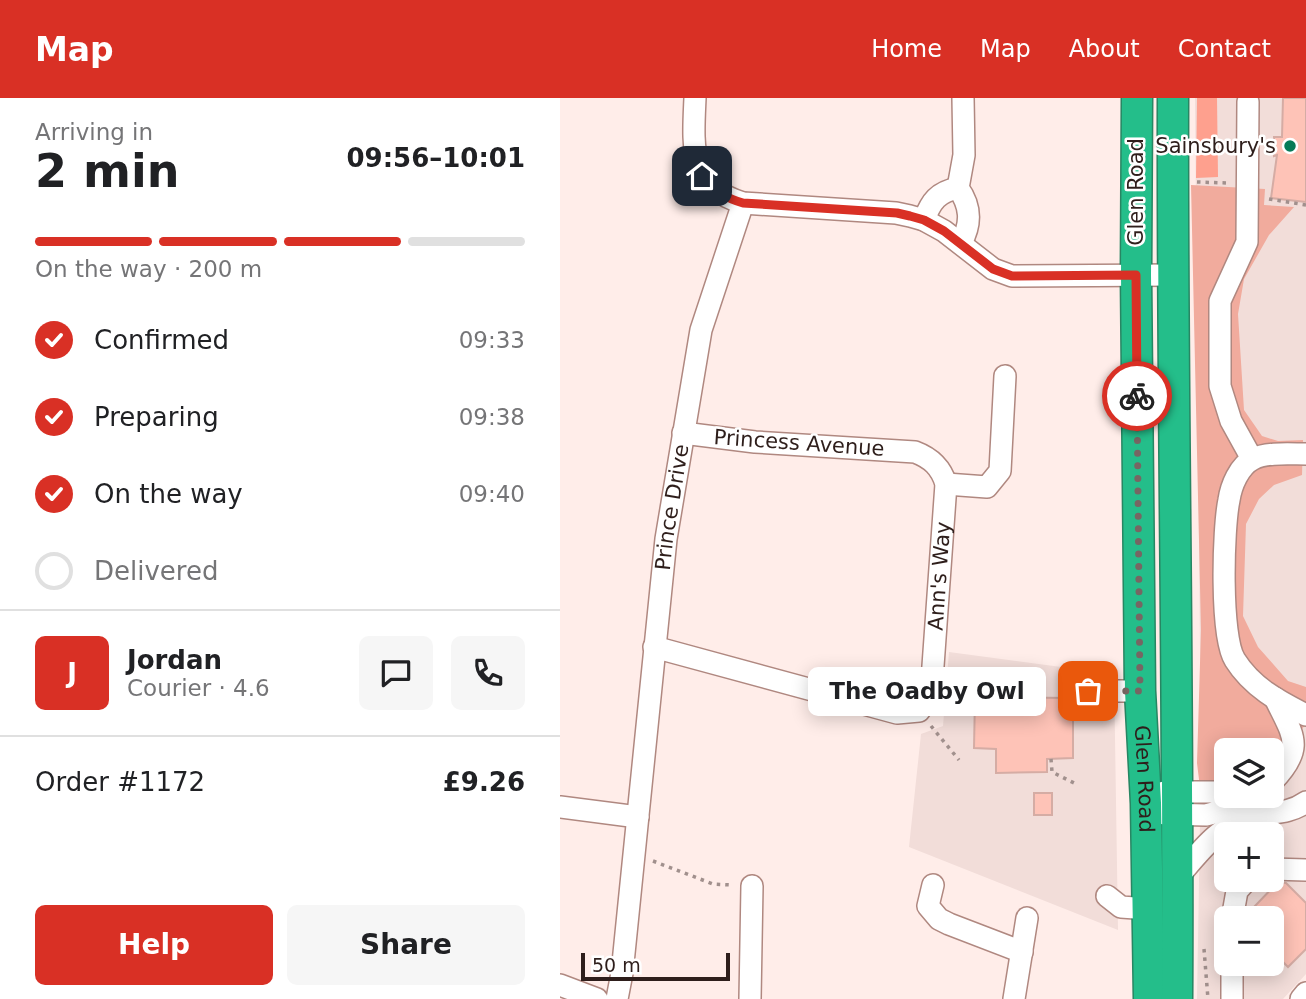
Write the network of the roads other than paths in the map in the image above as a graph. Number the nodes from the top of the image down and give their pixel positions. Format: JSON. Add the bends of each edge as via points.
{"nodes":[{"id":1,"x":695,"y":98,"type":"edge"},
{"id":2,"x":963,"y":98,"type":"edge"},
{"id":3,"x":1137,"y":98,"type":"edge"},
{"id":4,"x":1173,"y":98,"type":"edge"},
{"id":5,"x":1248,"y":102,"type":"dead end"},
{"id":6,"x":958,"y":188,"type":"junction"},
{"id":7,"x":743,"y":203,"type":"junction"},
{"id":8,"x":924,"y":220,"type":"junction"},
{"id":9,"x":961,"y":243,"type":"junction"},
{"id":10,"x":1136,"y":275,"type":"junction"},
{"id":11,"x":1172,"y":275,"type":"junction"},
{"id":12,"x":1005,"y":376,"type":"dead end"},
{"id":13,"x":683,"y":433,"type":"junction"},
{"id":14,"x":1306,"y":454,"type":"edge"},
{"id":15,"x":1252,"y":459,"type":"junction"},
{"id":16,"x":946,"y":484,"type":"junction"},
{"id":17,"x":654,"y":647,"type":"junction"},
{"id":18,"x":1088,"y":691,"type":"dead end"},
{"id":19,"x":1140,"y":691,"type":"junction"},
{"id":20,"x":1275,"y":698,"type":"junction"},
{"id":21,"x":1306,"y":715,"type":"edge"},
{"id":22,"x":1301,"y":738,"type":"edge"},
{"id":23,"x":1284,"y":768,"type":"edge"},
{"id":24,"x":1284,"y":793,"type":"edge"},
{"id":25,"x":1214,"y":795,"type":"edge"},
{"id":26,"x":1146,"y":803,"type":"junction"},
{"id":27,"x":1178,"y":803,"type":"junction"},
{"id":28,"x":560,"y":807,"type":"edge"},
{"id":29,"x":1303,"y":810,"type":"edge"},
{"id":30,"x":1252,"y":816,"type":"junction"},
{"id":31,"x":638,"y":817,"type":"junction"},
{"id":32,"x":1284,"y":869,"type":"edge"},
{"id":33,"x":1306,"y":870,"type":"edge"},
{"id":34,"x":1178,"y":877,"type":"junction"},
{"id":35,"x":751,"y":886,"type":"road end"},
{"id":36,"x":933,"y":886,"type":"dead end"},
{"id":37,"x":1107,"y":896,"type":"dead end"},
{"id":38,"x":1149,"y":909,"type":"junction"},
{"id":39,"x":1027,"y":918,"type":"dead end"},
{"id":40,"x":1022,"y":952,"type":"junction"},
{"id":41,"x":1232,"y":976,"type":"edge"},
{"id":42,"x":560,"y":985,"type":"edge"},
{"id":43,"x":1306,"y":993,"type":"edge"},
{"id":44,"x":597,"y":999,"type":"edge"},
{"id":45,"x":617,"y":999,"type":"edge"},
{"id":46,"x":750,"y":999,"type":"edge"},
{"id":47,"x":1014,"y":999,"type":"edge"},
{"id":48,"x":1149,"y":999,"type":"edge"},
{"id":49,"x":1177,"y":999,"type":"edge"},
{"id":50,"x":1232,"y":999,"type":"edge"},
{"id":51,"x":1301,"y":999,"type":"edge"}],
"edges":[{"from":1,"to":7,"type":"street","via":[[693,144],[702,176],[727,198]]},
{"from":2,"to":6,"type":"street","via":[[964,155]]},
{"from":3,"to":10,"type":"highway","name":"Glen Road"},
{"from":4,"to":11,"type":"highway","name":"Glen Road"},
{"from":5,"to":15,"type":"street","via":[[1247,242],[1220,301],[1220,386],[1231,421]]},
{"from":6,"to":8,"type":"street","via":[[935,198]]},
{"from":6,"to":9,"type":"street","via":[[970,215]]},
{"from":7,"to":8,"type":"street","via":[[897,213]]},
{"from":7,"to":13,"type":"street","name":"Prince Drive","via":[[701,330]]},
{"from":8,"to":9,"type":"street"},
{"from":9,"to":10,"type":"street","via":[[993,269],[1012,276]]},
{"from":10,"to":11,"type":"street"},
{"from":10,"to":19,"type":"highway","name":"Glen Road"},
{"from":11,"to":27,"type":"highway","name":"Glen Road"},
{"from":12,"to":16,"type":"street","via":[[1000,471],[987,486]]},
{"from":13,"to":16,"type":"street","name":"Princess Avenue","via":[[915,452],[936,464]]},
{"from":13,"to":17,"type":"street","name":"Prince Drive"},
{"from":14,"to":15,"type":"street"},
{"from":15,"to":20,"type":"street","via":[[1235,478],[1228,500],[1225,617],[1233,657],[1254,684]]},
{"from":16,"to":17,"type":"street","name":"Ann's Way","via":[[931,694],[919,711],[897,713]]},
{"from":17,"to":31,"type":"street","name":"Prince Drive"},
{"from":18,"to":19,"type":"street"},
{"from":19,"to":26,"type":"highway","name":"Glen Road"},
{"from":20,"to":21,"type":"street"},
{"from":20,"to":22,"type":"street"},
{"from":22,"to":23,"type":"street"},
{"from":24,"to":29,"type":"street"},
{"from":25,"to":27,"type":"street"},
{"from":26,"to":27,"type":"street","via":[[1164,814]]},
{"from":26,"to":38,"type":"highway","name":"Glen Road"},
{"from":27,"to":30,"type":"street","via":[[1206,815],[1238,810]]},
{"from":27,"to":34,"type":"highway","name":"Glen Road"},
{"from":28,"to":31,"type":"street"},
{"from":29,"to":30,"type":"street"},
{"from":30,"to":34,"type":"street","via":[[1209,842]]},
{"from":31,"to":45,"type":"street","name":"Prince Drive"},
{"from":32,"to":33,"type":"street"},
{"from":34,"to":49,"type":"highway","name":"Glen Road"},
{"from":35,"to":46,"type":"street"},
{"from":36,"to":40,"type":"street","via":[[928,906],[939,919]]},
{"from":37,"to":38,"type":"street","via":[[1121,906]]},
{"from":38,"to":48,"type":"highway","name":"Glen Road"},
{"from":39,"to":40,"type":"street"},
{"from":40,"to":47,"type":"street"},
{"from":41,"to":50,"type":"street"},
{"from":42,"to":44,"type":"street"},
{"from":43,"to":51,"type":"street"}]}
